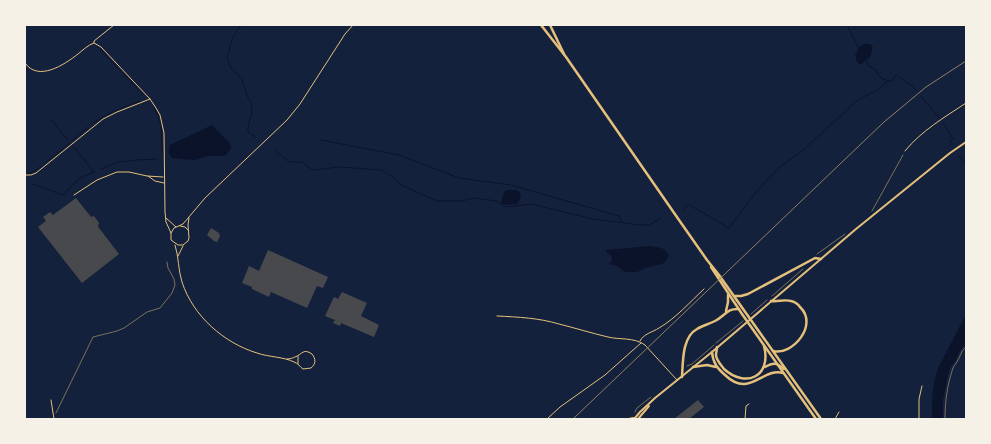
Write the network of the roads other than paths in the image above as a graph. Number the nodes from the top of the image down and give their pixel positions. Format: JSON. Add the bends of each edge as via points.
{"nodes":[{"id":1,"x":114,"y":25,"type":"edge"},
{"id":2,"x":353,"y":25,"type":"edge"},
{"id":3,"x":541,"y":25,"type":"edge"},
{"id":4,"x":550,"y":25,"type":"edge"},
{"id":5,"x":94,"y":43,"type":"junction"},
{"id":6,"x":566,"y":58,"type":"junction"},
{"id":7,"x":25,"y":63,"type":"edge"},
{"id":8,"x":150,"y":100,"type":"junction"},
{"id":9,"x":966,"y":103,"type":"edge"},
{"id":10,"x":966,"y":142,"type":"edge"},
{"id":11,"x":905,"y":151,"type":"road end"},
{"id":12,"x":25,"y":175,"type":"edge"},
{"id":13,"x":147,"y":176,"type":"junction"},
{"id":14,"x":164,"y":177,"type":"junction"},
{"id":15,"x":164,"y":183,"type":"junction"},
{"id":16,"x":74,"y":195,"type":"dead end"},
{"id":17,"x":166,"y":218,"type":"junction"},
{"id":18,"x":189,"y":218,"type":"junction"},
{"id":19,"x":180,"y":226,"type":"junction"},
{"id":20,"x":176,"y":227,"type":"junction"},
{"id":21,"x":188,"y":231,"type":"junction"},
{"id":22,"x":171,"y":233,"type":"junction"},
{"id":23,"x":175,"y":244,"type":"junction"},
{"id":24,"x":183,"y":245,"type":"junction"},
{"id":25,"x":178,"y":257,"type":"junction"},
{"id":26,"x":821,"y":259,"type":"junction"},
{"id":27,"x":723,"y":282,"type":"junction"},
{"id":28,"x":704,"y":288,"type":"dead end"},
{"id":29,"x":728,"y":293,"type":"junction"},
{"id":30,"x":734,"y":296,"type":"junction"},
{"id":31,"x":771,"y":301,"type":"junction"},
{"id":32,"x":739,"y":309,"type":"junction"},
{"id":33,"x":745,"y":311,"type":"junction"},
{"id":34,"x":726,"y":312,"type":"junction"},
{"id":35,"x":497,"y":316,"type":"dead end"},
{"id":36,"x":754,"y":328,"type":"junction"},
{"id":37,"x":641,"y":342,"type":"junction"},
{"id":38,"x":763,"y":345,"type":"junction"},
{"id":39,"x":717,"y":347,"type":"junction"},
{"id":40,"x":712,"y":352,"type":"junction"},
{"id":41,"x":773,"y":352,"type":"junction"},
{"id":42,"x":298,"y":356,"type":"junction"},
{"id":43,"x":288,"y":359,"type":"junction"},
{"id":44,"x":777,"y":364,"type":"junction"},
{"id":45,"x":299,"y":365,"type":"junction"},
{"id":46,"x":764,"y":367,"type":"junction"},
{"id":47,"x":693,"y":368,"type":"junction"},
{"id":48,"x":717,"y":368,"type":"junction"},
{"id":49,"x":786,"y":373,"type":"junction"},
{"id":50,"x":682,"y":377,"type":"junction"},
{"id":51,"x":678,"y":380,"type":"junction"},
{"id":52,"x":922,"y":386,"type":"dead end"},
{"id":53,"x":50,"y":400,"type":"dead end"},
{"id":54,"x":749,"y":404,"type":"dead end"},
{"id":55,"x":839,"y":412,"type":"dead end"},
{"id":56,"x":54,"y":418,"type":"edge"},
{"id":57,"x":547,"y":419,"type":"edge"},
{"id":58,"x":629,"y":419,"type":"edge"},
{"id":59,"x":636,"y":419,"type":"edge"},
{"id":60,"x":745,"y":419,"type":"edge"},
{"id":61,"x":816,"y":419,"type":"edge"},
{"id":62,"x":820,"y":419,"type":"edge"},
{"id":63,"x":836,"y":419,"type":"edge"},
{"id":64,"x":919,"y":419,"type":"edge"}],
"edges":[{"from":1,"to":5,"type":"street"},
{"from":2,"to":18,"type":"street","via":[[287,120],[205,198]]},
{"from":3,"to":6,"type":"main road"},
{"from":4,"to":6,"type":"main road"},
{"from":5,"to":7,"type":"street","via":[[47,71],[32,70]]},
{"from":5,"to":8,"type":"street"},
{"from":6,"to":27,"type":"main road"},
{"from":8,"to":12,"type":"street","via":[[103,119],[36,173]]},
{"from":8,"to":14,"type":"street","via":[[164,128]]},
{"from":9,"to":11,"type":"street","via":[[922,134]]},
{"from":10,"to":26,"type":"main road"},
{"from":13,"to":14,"type":"street"},
{"from":13,"to":15,"type":"street"},
{"from":13,"to":16,"type":"street","via":[[113,173]]},
{"from":14,"to":15,"type":"street"},
{"from":15,"to":17,"type":"street"},
{"from":17,"to":20,"type":"street"},
{"from":17,"to":22,"type":"street"},
{"from":18,"to":19,"type":"street"},
{"from":18,"to":21,"type":"street"},
{"from":19,"to":20,"type":"street"},
{"from":19,"to":21,"type":"street"},
{"from":20,"to":22,"type":"street"},
{"from":21,"to":24,"type":"street","via":[[190,238]]},
{"from":22,"to":23,"type":"street"},
{"from":23,"to":24,"type":"street"},
{"from":23,"to":25,"type":"street"},
{"from":24,"to":25,"type":"street"},
{"from":25,"to":43,"type":"street","via":[[186,292],[215,330],[246,349]]},
{"from":26,"to":30,"type":"main road","via":[[815,258],[748,294]]},
{"from":26,"to":31,"type":"main road"},
{"from":27,"to":29,"type":"main road"},
{"from":27,"to":30,"type":"main road"},
{"from":28,"to":37,"type":"street","via":[[667,323],[643,336]]},
{"from":29,"to":32,"type":"main road"},
{"from":29,"to":34,"type":"main road"},
{"from":30,"to":33,"type":"main road"},
{"from":31,"to":39,"type":"main road"},
{"from":31,"to":41,"type":"main road","via":[[794,302],[804,311],[807,320],[804,334],[798,341],[784,351]]},
{"from":32,"to":33,"type":"main road"},
{"from":32,"to":34,"type":"main road"},
{"from":32,"to":36,"type":"main road"},
{"from":33,"to":36,"type":"main road"},
{"from":34,"to":50,"type":"main road","via":[[689,336]]},
{"from":35,"to":37,"type":"street","via":[[546,321],[610,338]]},
{"from":36,"to":38,"type":"main road"},
{"from":36,"to":41,"type":"main road"},
{"from":37,"to":51,"type":"street"},
{"from":37,"to":57,"type":"street","via":[[606,375]]},
{"from":38,"to":44,"type":"main road"},
{"from":38,"to":46,"type":"main road"},
{"from":39,"to":40,"type":"main road"},
{"from":39,"to":46,"type":"main road","via":[[718,362],[737,378],[752,377]]},
{"from":40,"to":47,"type":"main road"},
{"from":40,"to":48,"type":"main road"},
{"from":41,"to":49,"type":"main road"},
{"from":42,"to":43,"type":"street"},
{"from":42,"to":45,"type":"street"},
{"from":42,"to":45,"type":"street","via":[[307,351],[315,360],[307,369]]},
{"from":43,"to":45,"type":"street"},
{"from":44,"to":46,"type":"main road"},
{"from":44,"to":49,"type":"main road"},
{"from":47,"to":48,"type":"main road","via":[[707,365]]},
{"from":47,"to":50,"type":"main road"},
{"from":48,"to":49,"type":"main road","via":[[731,380],[742,384],[756,382],[774,373]]},
{"from":49,"to":61,"type":"main road"},
{"from":49,"to":62,"type":"main road"},
{"from":50,"to":51,"type":"main road"},
{"from":51,"to":59,"type":"main road"},
{"from":52,"to":64,"type":"street"},
{"from":53,"to":56,"type":"street"},
{"from":54,"to":60,"type":"street"},
{"from":55,"to":63,"type":"street"},
{"from":58,"to":59,"type":"main road"}]}
